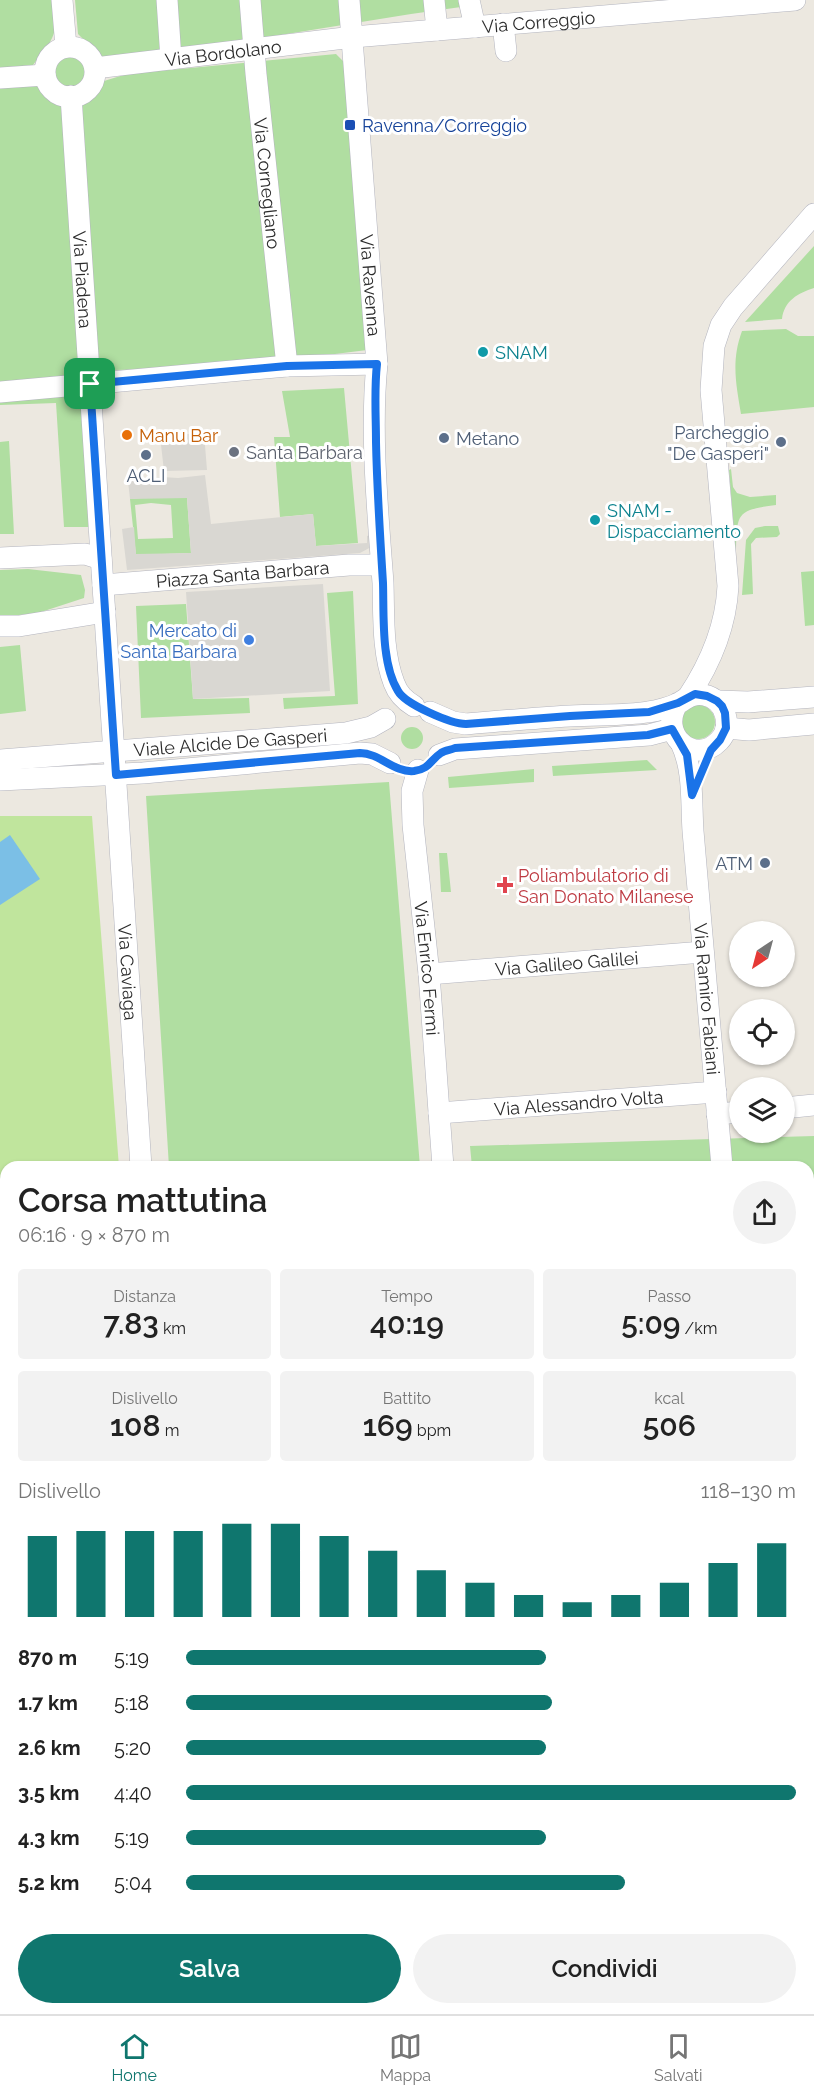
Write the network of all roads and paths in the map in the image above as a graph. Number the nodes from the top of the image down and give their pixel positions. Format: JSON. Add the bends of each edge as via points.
{"nodes":[{"id":1,"x":62,"y":0,"type":"edge"},
{"id":2,"x":167,"y":0,"type":"edge"},
{"id":3,"x":250,"y":0,"type":"edge"},
{"id":4,"x":350,"y":0,"type":"edge"},
{"id":5,"x":434,"y":0,"type":"edge"},
{"id":6,"x":469,"y":0,"type":"edge"},
{"id":7,"x":795,"y":0,"type":"edge"},
{"id":8,"x":750,"y":2,"type":"edge"},
{"id":9,"x":503,"y":24,"type":"junction"},
{"id":10,"x":475,"y":27,"type":"junction"},
{"id":11,"x":437,"y":30,"type":"junction"},
{"id":12,"x":353,"y":37,"type":"junction"},
{"id":13,"x":66,"y":47,"type":"junction"},
{"id":14,"x":254,"y":49,"type":"junction"},
{"id":15,"x":506,"y":51,"type":"dead end"},
{"id":16,"x":171,"y":59,"type":"junction"},
{"id":17,"x":95,"y":68,"type":"junction"},
{"id":18,"x":45,"y":75,"type":"junction"},
{"id":19,"x":0,"y":78,"type":"edge"},
{"id":20,"x":71,"y":96,"type":"junction"},
{"id":21,"x":814,"y":214,"type":"edge"},
{"id":22,"x":377,"y":364,"type":"junction"},
{"id":23,"x":287,"y":366,"type":"junction"},
{"id":24,"x":90,"y":384,"type":"junction"},
{"id":25,"x":0,"y":393,"type":"edge"},
{"id":26,"x":0,"y":558,"type":"edge"},
{"id":27,"x":101,"y":559,"type":"junction"},
{"id":28,"x":381,"y":565,"type":"junction"},
{"id":29,"x":103,"y":585,"type":"junction"},
{"id":30,"x":105,"y":612,"type":"junction"},
{"id":31,"x":0,"y":626,"type":"edge"},
{"id":32,"x":696,"y":695,"type":"junction"},
{"id":33,"x":814,"y":697,"type":"edge"},
{"id":34,"x":422,"y":709,"type":"junction"},
{"id":35,"x":559,"y":717,"type":"junction"},
{"id":36,"x":385,"y":719,"type":"junction"},
{"id":37,"x":814,"y":724,"type":"edge"},
{"id":38,"x":723,"y":734,"type":"junction"},
{"id":39,"x":676,"y":736,"type":"junction"},
{"id":40,"x":560,"y":740,"type":"junction"},
{"id":41,"x":114,"y":752,"type":"junction"},
{"id":42,"x":439,"y":755,"type":"junction"},
{"id":43,"x":0,"y":760,"type":"edge"},
{"id":44,"x":390,"y":763,"type":"junction"},
{"id":45,"x":418,"y":770,"type":"junction"},
{"id":46,"x":116,"y":775,"type":"junction"},
{"id":47,"x":0,"y":780,"type":"edge"},
{"id":48,"x":692,"y":795,"type":"junction"},
{"id":49,"x":704,"y":952,"type":"junction"},
{"id":50,"x":429,"y":974,"type":"junction"},
{"id":51,"x":716,"y":1092,"type":"junction"},
{"id":52,"x":814,"y":1105,"type":"edge"},
{"id":53,"x":795,"y":1107,"type":"edge"},
{"id":54,"x":439,"y":1113,"type":"junction"},
{"id":55,"x":729,"y":1113,"type":"edge"},
{"id":56,"x":717,"y":1114,"type":"junction"},
{"id":57,"x":141,"y":1161,"type":"edge"},
{"id":58,"x":443,"y":1161,"type":"edge"},
{"id":59,"x":721,"y":1161,"type":"edge"}],
"edges":[{"from":1,"to":13,"type":"street"},
{"from":2,"to":16,"type":"street"},
{"from":3,"to":14,"type":"street","name":"Via Cornegliano"},
{"from":4,"to":12,"type":"street","name":"Via Ravenna"},
{"from":5,"to":11,"type":"street"},
{"from":6,"to":10,"type":"street"},
{"from":7,"to":8,"type":"street","name":"Via Correggio"},
{"from":8,"to":9,"type":"street","name":"Via Correggio"},
{"from":9,"to":10,"type":"street","name":"Via Correggio"},
{"from":9,"to":15,"type":"street"},
{"from":10,"to":11,"type":"street","name":"Via Correggio"},
{"from":11,"to":12,"type":"street","name":"Via Correggio"},
{"from":12,"to":14,"type":"street","name":"Via Bordolano"},
{"from":12,"to":22,"type":"street","name":"Via Ravenna"},
{"from":13,"to":17,"type":"street","via":[[85,51]]},
{"from":13,"to":18,"type":"street","via":[[50,57]]},
{"from":14,"to":16,"type":"street","name":"Via Bordolano"},
{"from":14,"to":23,"type":"street","name":"Via Cornegliano"},
{"from":16,"to":17,"type":"street","name":"Via Bordolano"},
{"from":17,"to":20,"type":"street","via":[[89,88]]},
{"from":18,"to":19,"type":"street"},
{"from":18,"to":20,"type":"street","via":[[58,94]]},
{"from":20,"to":24,"type":"street","name":"Via Piadena"},
{"from":21,"to":32,"type":"street","via":[[733,307],[714,346],[711,390],[727,611]]},
{"from":22,"to":23,"type":"street"},
{"from":22,"to":28,"type":"street","name":"Via Ravenna"},
{"from":23,"to":24,"type":"street"},
{"from":24,"to":25,"type":"street"},
{"from":24,"to":27,"type":"street","name":"Via Piadena"},
{"from":26,"to":27,"type":"street","via":[[85,554]]},
{"from":27,"to":29,"type":"street","name":"Via Piadena"},
{"from":28,"to":29,"type":"street","name":"Piazza Santa Barbara"},
{"from":28,"to":34,"type":"street","name":"Via Ravenna","via":[[388,664],[397,690],[405,700]]},
{"from":29,"to":30,"type":"street","name":"Via Piadena"},
{"from":30,"to":31,"type":"street"},
{"from":30,"to":41,"type":"street","name":"Via Piadena"},
{"from":32,"to":33,"type":"street","via":[[748,702]]},
{"from":32,"to":35,"type":"street","via":[[649,712]]},
{"from":32,"to":38,"type":"street","via":[[725,713]]},
{"from":32,"to":39,"type":"street","via":[[672,715]]},
{"from":34,"to":35,"type":"street","via":[[460,724]]},
{"from":34,"to":36,"type":"street","via":[[396,710]]},
{"from":34,"to":42,"type":"street","via":[[437,719],[443,731]]},
{"from":35,"to":40,"type":"street"},
{"from":36,"to":41,"type":"street","name":"Viale Alcide De Gasperi","via":[[371,727],[346,732]]},
{"from":36,"to":44,"type":"street","via":[[379,743]]},
{"from":37,"to":38,"type":"street"},
{"from":38,"to":39,"type":"street","via":[[705,749],[688,748]]},
{"from":38,"to":48,"type":"street","name":"Via Ramiro Fabiani","via":[[711,750]]},
{"from":39,"to":40,"type":"street"},
{"from":39,"to":48,"type":"street","name":"Via Ramiro Fabiani","via":[[687,755]]},
{"from":40,"to":42,"type":"street","via":[[455,748]]},
{"from":41,"to":43,"type":"street","name":"Viale Alcide De Gasperi"},
{"from":41,"to":46,"type":"street"},
{"from":42,"to":45,"type":"street","via":[[429,766]]},
{"from":44,"to":45,"type":"street","via":[[402,770]]},
{"from":44,"to":46,"type":"street","name":"Viale Alcide De Gasperi","via":[[360,753]]},
{"from":45,"to":50,"type":"street","name":"Via Enrico Fermi","via":[[412,806]]},
{"from":46,"to":47,"type":"street","name":"Viale Alcide De Gasperi"},
{"from":46,"to":57,"type":"street","name":"Via Caviaga"},
{"from":48,"to":49,"type":"street","name":"Via Ramiro Fabiani"},
{"from":49,"to":50,"type":"street","name":"Via Galileo Galilei"},
{"from":49,"to":51,"type":"street","name":"Via Ramiro Fabiani"},
{"from":50,"to":54,"type":"street","name":"Via Enrico Fermi"},
{"from":51,"to":54,"type":"street","name":"Via Alessandro Volta"},
{"from":51,"to":56,"type":"street","name":"Via Ramiro Fabiani"},
{"from":52,"to":53,"type":"street"},
{"from":54,"to":58,"type":"street","name":"Via Enrico Fermi"},
{"from":55,"to":56,"type":"street"},
{"from":56,"to":59,"type":"street","name":"Via Ramiro Fabiani"}]}
